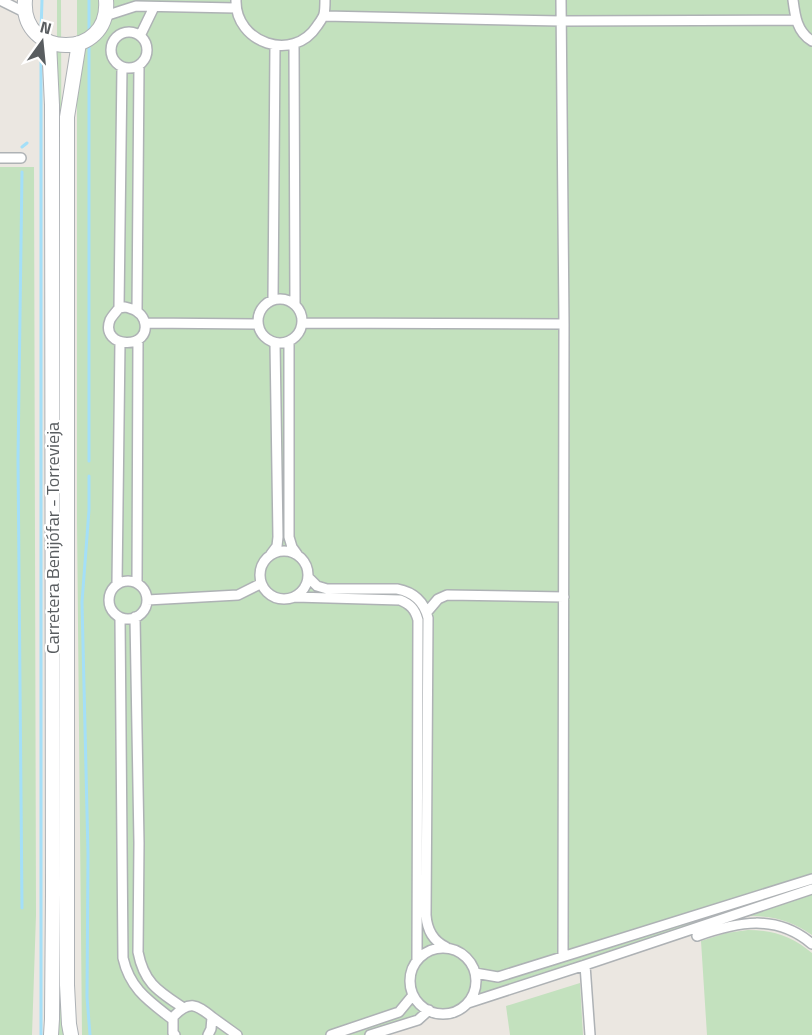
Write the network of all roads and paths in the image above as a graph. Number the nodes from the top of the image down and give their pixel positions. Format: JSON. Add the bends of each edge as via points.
{"nodes":[{"id":1,"x":1,"y":0,"type":"edge"},
{"id":2,"x":106,"y":0,"type":"edge"},
{"id":3,"x":325,"y":0,"type":"edge"},
{"id":4,"x":561,"y":0,"type":"edge"},
{"id":5,"x":793,"y":0,"type":"edge"},
{"id":6,"x":236,"y":4,"type":"edge"},
{"id":7,"x":26,"y":6,"type":"edge"},
{"id":8,"x":154,"y":7,"type":"junction"},
{"id":9,"x":105,"y":16,"type":"junction"},
{"id":10,"x":324,"y":16,"type":"junction"},
{"id":11,"x":795,"y":20,"type":"junction"},
{"id":12,"x":561,"y":21,"type":"junction"},
{"id":13,"x":140,"y":36,"type":"junction"},
{"id":14,"x":812,"y":41,"type":"edge"},
{"id":15,"x":49,"y":42,"type":"junction"},
{"id":16,"x":79,"y":43,"type":"junction"},
{"id":17,"x":294,"y":44,"type":"junction"},
{"id":18,"x":275,"y":45,"type":"junction"},
{"id":19,"x":139,"y":66,"type":"junction"},
{"id":20,"x":122,"y":67,"type":"junction"},
{"id":21,"x":0,"y":158,"type":"edge"},
{"id":22,"x":21,"y":158,"type":"dead end"},
{"id":23,"x":273,"y":300,"type":"junction"},
{"id":24,"x":295,"y":304,"type":"junction"},
{"id":25,"x":119,"y":308,"type":"junction"},
{"id":26,"x":137,"y":311,"type":"junction"},
{"id":27,"x":145,"y":323,"type":"junction"},
{"id":28,"x":302,"y":323,"type":"junction"},
{"id":29,"x":258,"y":324,"type":"junction"},
{"id":30,"x":564,"y":324,"type":"junction"},
{"id":31,"x":138,"y":340,"type":"junction"},
{"id":32,"x":289,"y":341,"type":"junction"},
{"id":33,"x":120,"y":342,"type":"junction"},
{"id":34,"x":275,"y":343,"type":"junction"},
{"id":35,"x":271,"y":554,"type":"junction"},
{"id":36,"x":297,"y":554,"type":"junction"},
{"id":37,"x":309,"y":578,"type":"junction"},
{"id":38,"x":137,"y":583,"type":"junction"},
{"id":39,"x":117,"y":584,"type":"junction"},
{"id":40,"x":260,"y":584,"type":"junction"},
{"id":41,"x":295,"y":597,"type":"junction"},
{"id":42,"x":564,"y":597,"type":"junction"},
{"id":43,"x":147,"y":600,"type":"junction"},
{"id":44,"x":427,"y":612,"type":"junction"},
{"id":45,"x":135,"y":617,"type":"junction"},
{"id":46,"x":120,"y":618,"type":"junction"},
{"id":47,"x":812,"y":879,"type":"edge"},
{"id":48,"x":812,"y":889,"type":"edge"},
{"id":49,"x":697,"y":936,"type":"dead end"},
{"id":50,"x":812,"y":944,"type":"edge"},
{"id":51,"x":446,"y":947,"type":"junction"},
{"id":52,"x":563,"y":956,"type":"junction"},
{"id":53,"x":417,"y":960,"type":"junction"},
{"id":54,"x":585,"y":965,"type":"junction"},
{"id":55,"x":475,"y":973,"type":"junction"},
{"id":56,"x":413,"y":995,"type":"junction"},
{"id":57,"x":468,"y":1003,"type":"junction"},
{"id":58,"x":182,"y":1007,"type":"junction"},
{"id":59,"x":429,"y":1010,"type":"junction"},
{"id":60,"x":212,"y":1017,"type":"junction"},
{"id":61,"x":172,"y":1019,"type":"junction"},
{"id":62,"x":401,"y":1030,"type":"edge"},
{"id":63,"x":51,"y":1035,"type":"edge"},
{"id":64,"x":71,"y":1035,"type":"edge"},
{"id":65,"x":175,"y":1035,"type":"edge"},
{"id":66,"x":208,"y":1035,"type":"edge"},
{"id":67,"x":237,"y":1035,"type":"edge"},
{"id":68,"x":331,"y":1035,"type":"edge"},
{"id":69,"x":370,"y":1035,"type":"edge"},
{"id":70,"x":590,"y":1035,"type":"edge"}],
"edges":[{"from":1,"to":7,"type":"street"},
{"from":2,"to":9,"type":"main road"},
{"from":3,"to":10,"type":"street"},
{"from":4,"to":12,"type":"street"},
{"from":5,"to":11,"type":"street"},
{"from":6,"to":8,"type":"street"},
{"from":6,"to":18,"type":"street","via":[[243,26],[257,39]]},
{"from":7,"to":15,"type":"main road","via":[[28,21],[35,32]]},
{"from":8,"to":9,"type":"street","via":[[136,6]]},
{"from":8,"to":13,"type":"street"},
{"from":9,"to":16,"type":"main road","via":[[96,33]]},
{"from":10,"to":12,"type":"street"},
{"from":10,"to":17,"type":"street","via":[[312,33]]},
{"from":11,"to":12,"type":"street"},
{"from":11,"to":14,"type":"street"},
{"from":12,"to":30,"type":"street"},
{"from":13,"to":19,"type":"street","via":[[147,51]]},
{"from":13,"to":20,"type":"street","via":[[123,33],[113,41],[113,59]]},
{"from":15,"to":16,"type":"main road","via":[[72,46]]},
{"from":15,"to":63,"type":"main road","name":"Carretera Benijófar - Torrevieja"},
{"from":16,"to":64,"type":"main road","name":"Carretera Benijófar - Torrevieja","via":[[67,117]]},
{"from":17,"to":18,"type":"street"},
{"from":17,"to":24,"type":"street"},
{"from":18,"to":23,"type":"street"},
{"from":19,"to":20,"type":"street"},
{"from":19,"to":26,"type":"street"},
{"from":20,"to":25,"type":"street"},
{"from":21,"to":22,"type":"street"},
{"from":23,"to":24,"type":"street"},
{"from":23,"to":29,"type":"street","via":[[263,307]]},
{"from":24,"to":28,"type":"street"},
{"from":25,"to":26,"type":"street"},
{"from":25,"to":33,"type":"street","via":[[110,319],[109,328],[112,337]]},
{"from":26,"to":27,"type":"street"},
{"from":27,"to":29,"type":"street"},
{"from":27,"to":31,"type":"street"},
{"from":28,"to":30,"type":"street"},
{"from":28,"to":32,"type":"street"},
{"from":29,"to":34,"type":"street","via":[[267,339]]},
{"from":30,"to":42,"type":"street"},
{"from":31,"to":33,"type":"street"},
{"from":31,"to":38,"type":"street"},
{"from":32,"to":34,"type":"street"},
{"from":32,"to":36,"type":"street","via":[[289,537]]},
{"from":33,"to":39,"type":"street"},
{"from":34,"to":35,"type":"street","via":[[278,537]]},
{"from":35,"to":36,"type":"street","via":[[279,550]]},
{"from":35,"to":40,"type":"street","via":[[261,565]]},
{"from":36,"to":37,"type":"street","via":[[308,566]]},
{"from":37,"to":41,"type":"street"},
{"from":37,"to":44,"type":"street","via":[[327,589],[404,590],[417,598]]},
{"from":38,"to":39,"type":"street","via":[[127,580]]},
{"from":38,"to":43,"type":"street"},
{"from":39,"to":46,"type":"street","via":[[108,602]]},
{"from":40,"to":41,"type":"street","via":[[272,596]]},
{"from":40,"to":43,"type":"street","via":[[238,595]]},
{"from":41,"to":53,"type":"street","via":[[400,600],[417,614]]},
{"from":42,"to":44,"type":"street","via":[[447,595],[434,602]]},
{"from":42,"to":52,"type":"street"},
{"from":43,"to":45,"type":"street","via":[[144,610]]},
{"from":44,"to":51,"type":"street","via":[[426,915],[431,934]]},
{"from":45,"to":46,"type":"street"},
{"from":45,"to":58,"type":"street","via":[[138,952],[152,984]]},
{"from":46,"to":61,"type":"street","via":[[123,958],[136,989]]},
{"from":47,"to":52,"type":"street"},
{"from":48,"to":54,"type":"street"},
{"from":49,"to":50,"type":"street","via":[[720,927],[760,923],[794,932]]},
{"from":51,"to":53,"type":"street","via":[[425,952]]},
{"from":51,"to":55,"type":"street","via":[[468,958]]},
{"from":52,"to":55,"type":"street","via":[[498,977]]},
{"from":53,"to":56,"type":"street","via":[[411,972]]},
{"from":54,"to":57,"type":"street"},
{"from":54,"to":70,"type":"street"},
{"from":55,"to":57,"type":"street","via":[[477,980]]},
{"from":56,"to":59,"type":"street"},
{"from":56,"to":68,"type":"street","via":[[399,1012]]},
{"from":57,"to":59,"type":"street","via":[[447,1014]]},
{"from":58,"to":60,"type":"street","via":[[194,1005]]},
{"from":58,"to":61,"type":"street"},
{"from":59,"to":62,"type":"street"},
{"from":60,"to":66,"type":"street"},
{"from":60,"to":67,"type":"street"},
{"from":61,"to":65,"type":"street"},
{"from":62,"to":69,"type":"street"}]}
